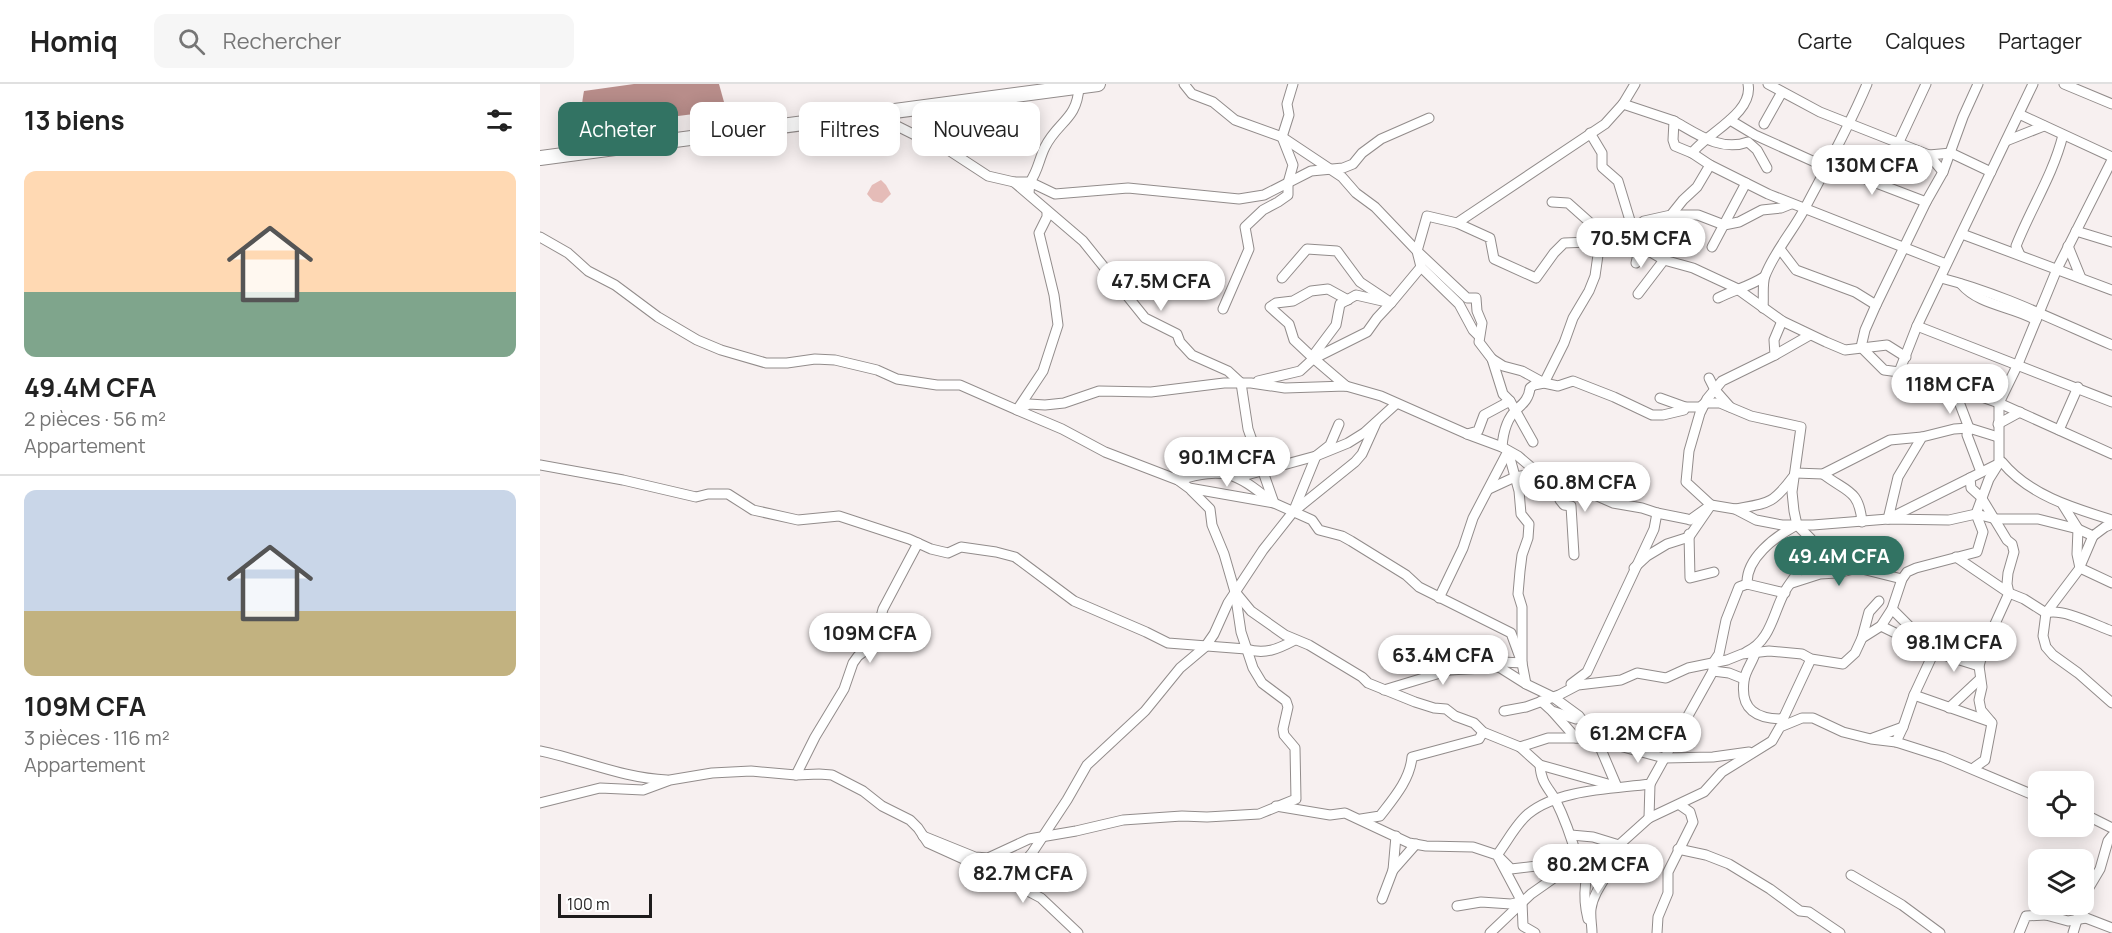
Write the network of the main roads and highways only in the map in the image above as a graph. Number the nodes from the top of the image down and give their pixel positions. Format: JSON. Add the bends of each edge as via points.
{"nodes":[{"id":1,"x":1098,"y":84,"type":"edge"},
{"id":2,"x":540,"y":158,"type":"edge"}],
"edges":[{"from":1,"to":2,"type":"highway"}]}
